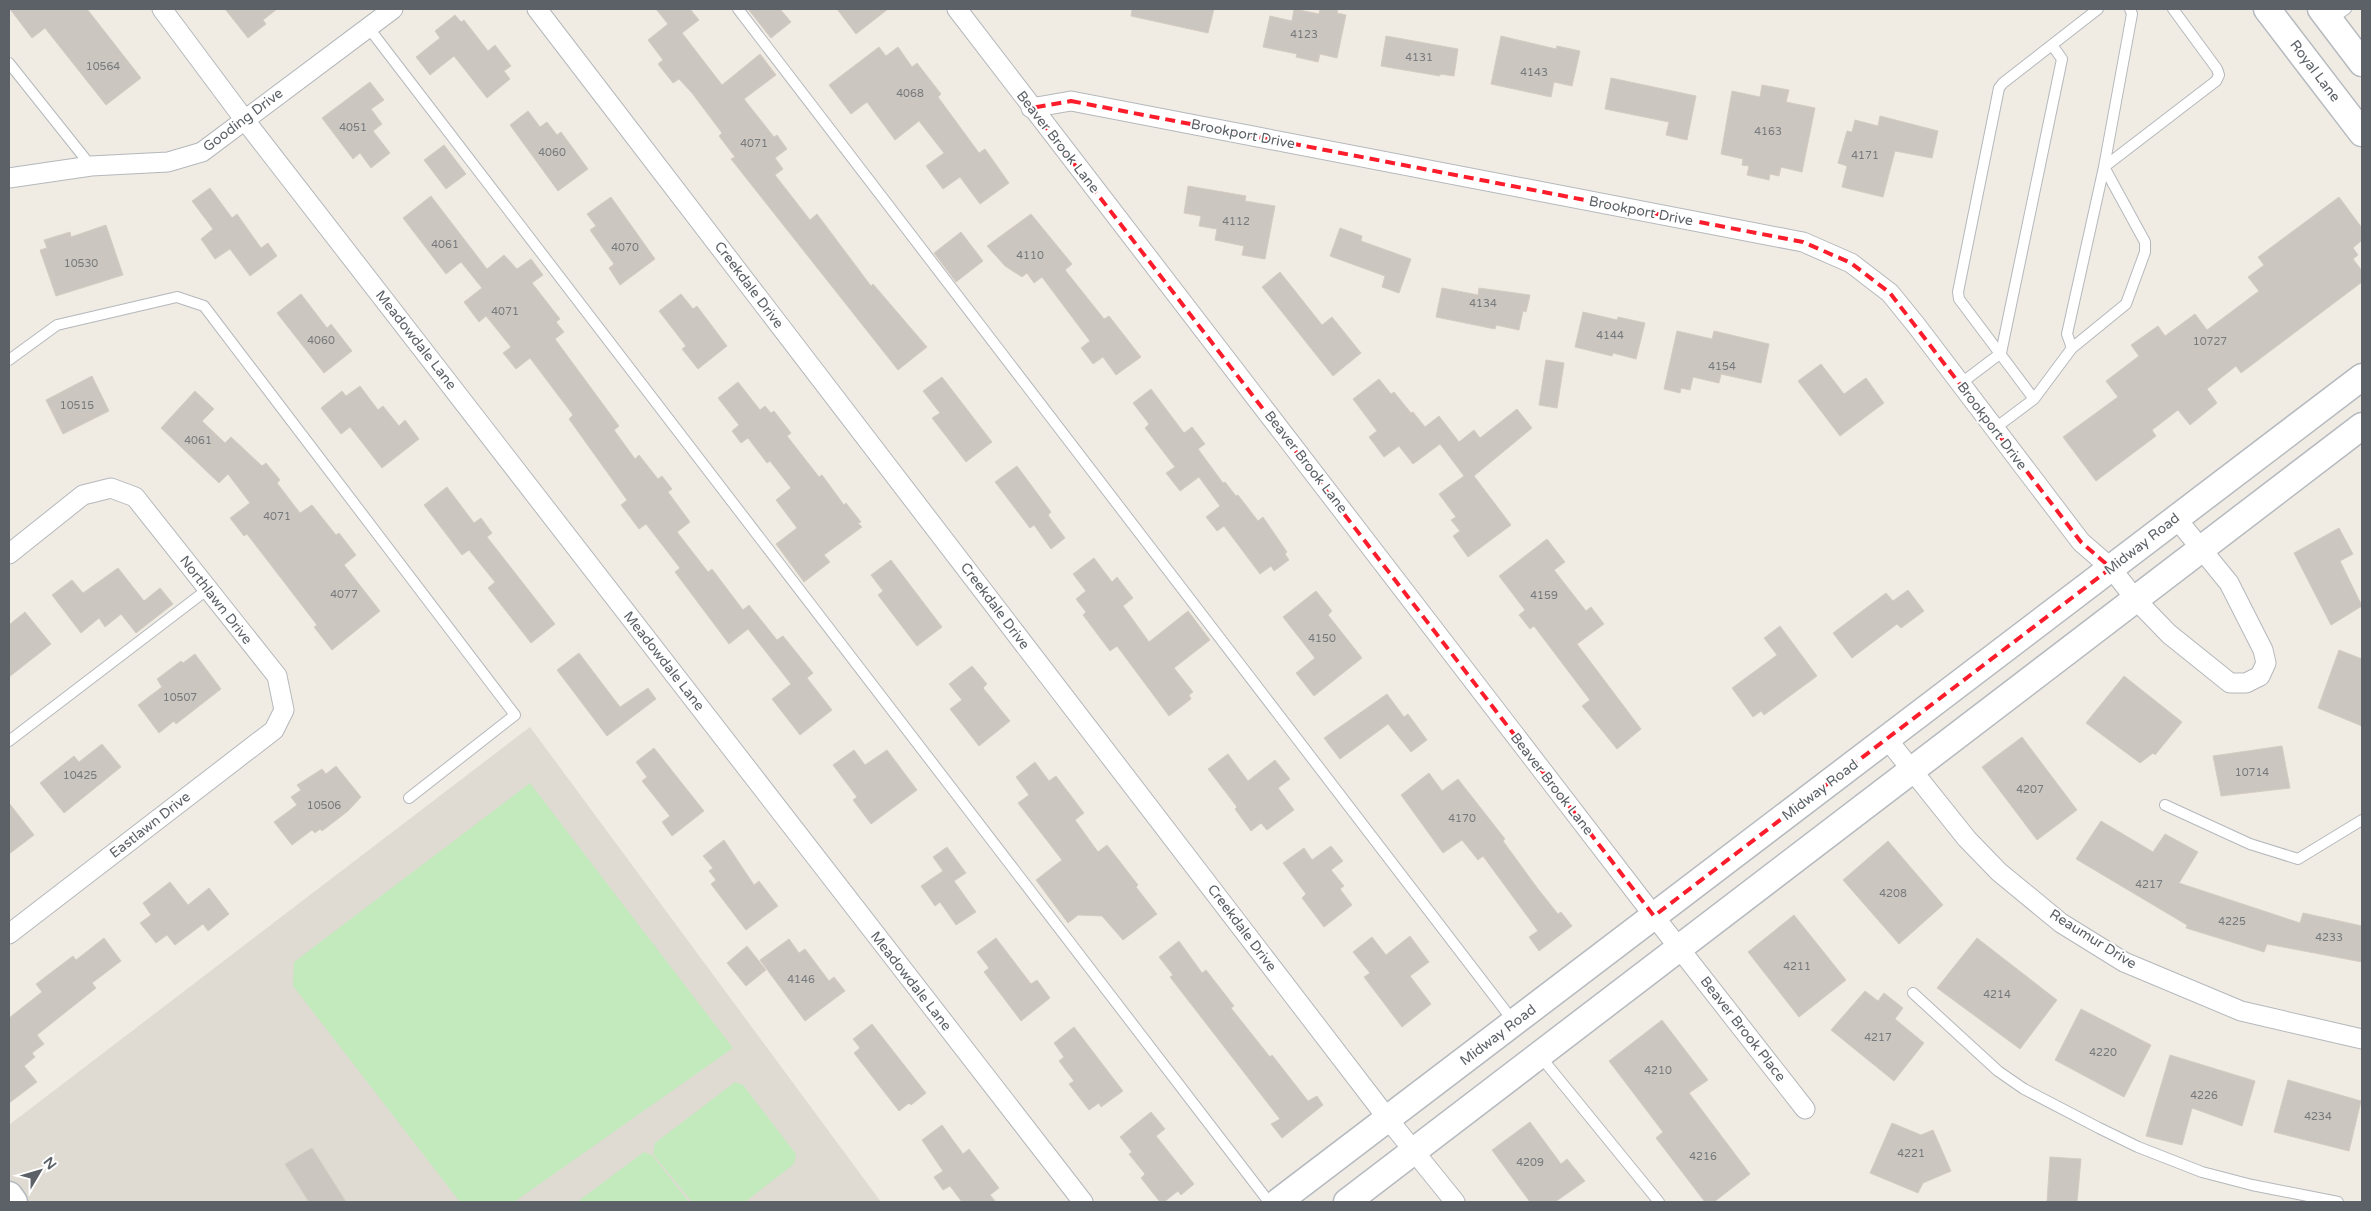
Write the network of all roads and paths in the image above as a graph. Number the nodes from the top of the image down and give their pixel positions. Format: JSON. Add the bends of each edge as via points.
{"nodes":[{"id":1,"x":162,"y":9,"type":"edge"},
{"id":2,"x":393,"y":9,"type":"edge"},
{"id":3,"x":537,"y":9,"type":"edge"},
{"id":4,"x":738,"y":9,"type":"edge"},
{"id":5,"x":957,"y":9,"type":"edge"},
{"id":6,"x":2098,"y":9,"type":"edge"},
{"id":7,"x":2130,"y":9,"type":"edge"},
{"id":8,"x":2173,"y":9,"type":"edge"},
{"id":9,"x":2267,"y":9,"type":"edge"},
{"id":10,"x":2332,"y":13,"type":"edge"},
{"id":11,"x":368,"y":27,"type":"junction"},
{"id":12,"x":2052,"y":45,"type":"junction"},
{"id":13,"x":2298,"y":48,"type":"junction"},
{"id":14,"x":2362,"y":63,"type":"edge"},
{"id":15,"x":9,"y":64,"type":"edge"},
{"id":16,"x":1031,"y":108,"type":"junction"},
{"id":17,"x":244,"y":119,"type":"junction"},
{"id":18,"x":2362,"y":133,"type":"edge"},
{"id":19,"x":91,"y":166,"type":"junction"},
{"id":20,"x":2104,"y":167,"type":"junction"},
{"id":21,"x":9,"y":178,"type":"edge"},
{"id":22,"x":2072,"y":348,"type":"junction"},
{"id":23,"x":2001,"y":353,"type":"junction"},
{"id":24,"x":9,"y":360,"type":"edge"},
{"id":25,"x":2362,"y":376,"type":"edge"},
{"id":26,"x":1960,"y":384,"type":"junction"},
{"id":27,"x":2034,"y":399,"type":"junction"},
{"id":28,"x":2362,"y":426,"type":"edge"},
{"id":29,"x":1994,"y":429,"type":"junction"},
{"id":30,"x":2176,"y":518,"type":"junction"},
{"id":31,"x":2202,"y":549,"type":"junction"},
{"id":32,"x":9,"y":554,"type":"edge"},
{"id":33,"x":2111,"y":568,"type":"junction"},
{"id":34,"x":208,"y":589,"type":"junction"},
{"id":35,"x":2136,"y":600,"type":"junction"},
{"id":36,"x":284,"y":710,"type":"joint"},
{"id":37,"x":1887,"y":739,"type":"junction"},
{"id":38,"x":9,"y":742,"type":"edge"},
{"id":39,"x":1911,"y":771,"type":"junction"},
{"id":40,"x":409,"y":798,"type":"dead end"},
{"id":41,"x":2165,"y":805,"type":"dead end"},
{"id":42,"x":2362,"y":820,"type":"edge"},
{"id":43,"x":1654,"y":916,"type":"junction"},
{"id":44,"x":9,"y":934,"type":"edge"},
{"id":45,"x":1680,"y":948,"type":"junction"},
{"id":46,"x":1913,"y":993,"type":"dead end"},
{"id":47,"x":1515,"y":1022,"type":"junction"},
{"id":48,"x":2362,"y":1039,"type":"edge"},
{"id":49,"x":1540,"y":1055,"type":"junction"},
{"id":50,"x":1806,"y":1109,"type":"dead end"},
{"id":51,"x":1388,"y":1119,"type":"junction"},
{"id":52,"x":1414,"y":1151,"type":"junction"},
{"id":53,"x":9,"y":1195,"type":"edge"},
{"id":54,"x":14,"y":1202,"type":"edge"},
{"id":55,"x":1083,"y":1202,"type":"edge"},
{"id":56,"x":1269,"y":1202,"type":"edge"},
{"id":57,"x":1278,"y":1202,"type":"edge"},
{"id":58,"x":1347,"y":1202,"type":"edge"},
{"id":59,"x":1455,"y":1202,"type":"edge"},
{"id":60,"x":1659,"y":1202,"type":"edge"},
{"id":61,"x":2338,"y":1202,"type":"edge"}],
"edges":[{"from":1,"to":17,"type":"street","name":"Meadowdale Lane"},
{"from":2,"to":11,"type":"street","name":"Gooding Drive"},
{"from":3,"to":51,"type":"street","name":"Creekdale Drive"},
{"from":4,"to":47,"type":"lane"},
{"from":5,"to":16,"type":"street","name":"Beaver Brook Lane"},
{"from":6,"to":12,"type":"lane"},
{"from":7,"to":20,"type":"lane","via":[[2132,14]]},
{"from":8,"to":20,"type":"lane","via":[[2219,75],[2216,81]]},
{"from":9,"to":13,"type":"main road","name":"Royal Lane"},
{"from":10,"to":13,"type":"main road"},
{"from":10,"to":14,"type":"main road"},
{"from":11,"to":17,"type":"street","name":"Gooding Drive"},
{"from":11,"to":56,"type":"lane"},
{"from":12,"to":23,"type":"lane","via":[[2062,59]]},
{"from":12,"to":23,"type":"lane","via":[[1999,88],[1958,292],[1959,299]]},
{"from":13,"to":18,"type":"main road","name":"Royal Lane"},
{"from":15,"to":19,"type":"lane"},
{"from":16,"to":26,"type":"street","name":"Brookport Drive","via":[[1071,100],[1803,242],[1852,263],[1890,293]]},
{"from":16,"to":43,"type":"street","name":"Beaver Brook Lane"},
{"from":17,"to":19,"type":"street","name":"Gooding Drive","via":[[202,152],[168,162]]},
{"from":17,"to":55,"type":"street","name":"Meadowdale Lane"},
{"from":19,"to":21,"type":"street","name":"Gooding Drive"},
{"from":20,"to":22,"type":"lane","via":[[2067,334]]},
{"from":20,"to":22,"type":"lane","via":[[2141,233],[2145,252],[2126,304]]},
{"from":22,"to":27,"type":"lane"},
{"from":23,"to":26,"type":"lane"},
{"from":23,"to":27,"type":"lane"},
{"from":24,"to":40,"type":"lane","via":[[57,325],[177,297],[204,306],[515,715]]},
{"from":25,"to":30,"type":"main road","name":"Midway Road"},
{"from":26,"to":29,"type":"street","name":"Brookport Drive"},
{"from":27,"to":29,"type":"lane"},
{"from":28,"to":31,"type":"main road"},
{"from":29,"to":33,"type":"street","name":"Brookport Drive","via":[[2081,542]]},
{"from":30,"to":31,"type":"street"},
{"from":30,"to":33,"type":"main road","name":"Midway Road"},
{"from":31,"to":35,"type":"main road"},
{"from":31,"to":35,"type":"street","name":"Brookport Drive","via":[[2229,583],[2263,650],[2266,663],[2260,676],[2246,683],[2230,683],[2169,634]]},
{"from":32,"to":34,"type":"street","name":"Northlawn Drive","via":[[83,495],[111,488],[135,497]]},
{"from":33,"to":35,"type":"street","name":"Brookport Drive"},
{"from":33,"to":37,"type":"main road","name":"Midway Road"},
{"from":34,"to":36,"type":"street","name":"Northlawn Drive","via":[[276,676]]},
{"from":34,"to":38,"type":"lane"},
{"from":35,"to":39,"type":"main road"},
{"from":36,"to":44,"type":"street","name":"Eastlawn Drive","via":[[274,730]]},
{"from":37,"to":39,"type":"street","name":"Reaumur Drive"},
{"from":37,"to":43,"type":"main road","name":"Midway Road"},
{"from":39,"to":45,"type":"main road"},
{"from":39,"to":48,"type":"street","name":"Reaumur Drive","via":[[1999,872],[2060,923],[2124,962],[2241,1011]]},
{"from":41,"to":42,"type":"lane","via":[[2250,844],[2298,859]]},
{"from":43,"to":45,"type":"street","name":"Beaver Brook Lane"},
{"from":43,"to":47,"type":"main road","name":"Midway Road"},
{"from":45,"to":49,"type":"main road"},
{"from":45,"to":50,"type":"street","name":"Beaver Brook Place"},
{"from":46,"to":61,"type":"lane","via":[[1998,1071],[2024,1089],[2099,1128],[2202,1172]]},
{"from":47,"to":51,"type":"main road","name":"Midway Road"},
{"from":49,"to":52,"type":"main road"},
{"from":49,"to":60,"type":"lane"},
{"from":51,"to":52,"type":"street","name":"Creekdale Drive"},
{"from":51,"to":57,"type":"main road","name":"Midway Road"},
{"from":52,"to":58,"type":"main road"},
{"from":52,"to":59,"type":"street","name":"Creekdale Drive"},
{"from":53,"to":54,"type":"main road"}]}
